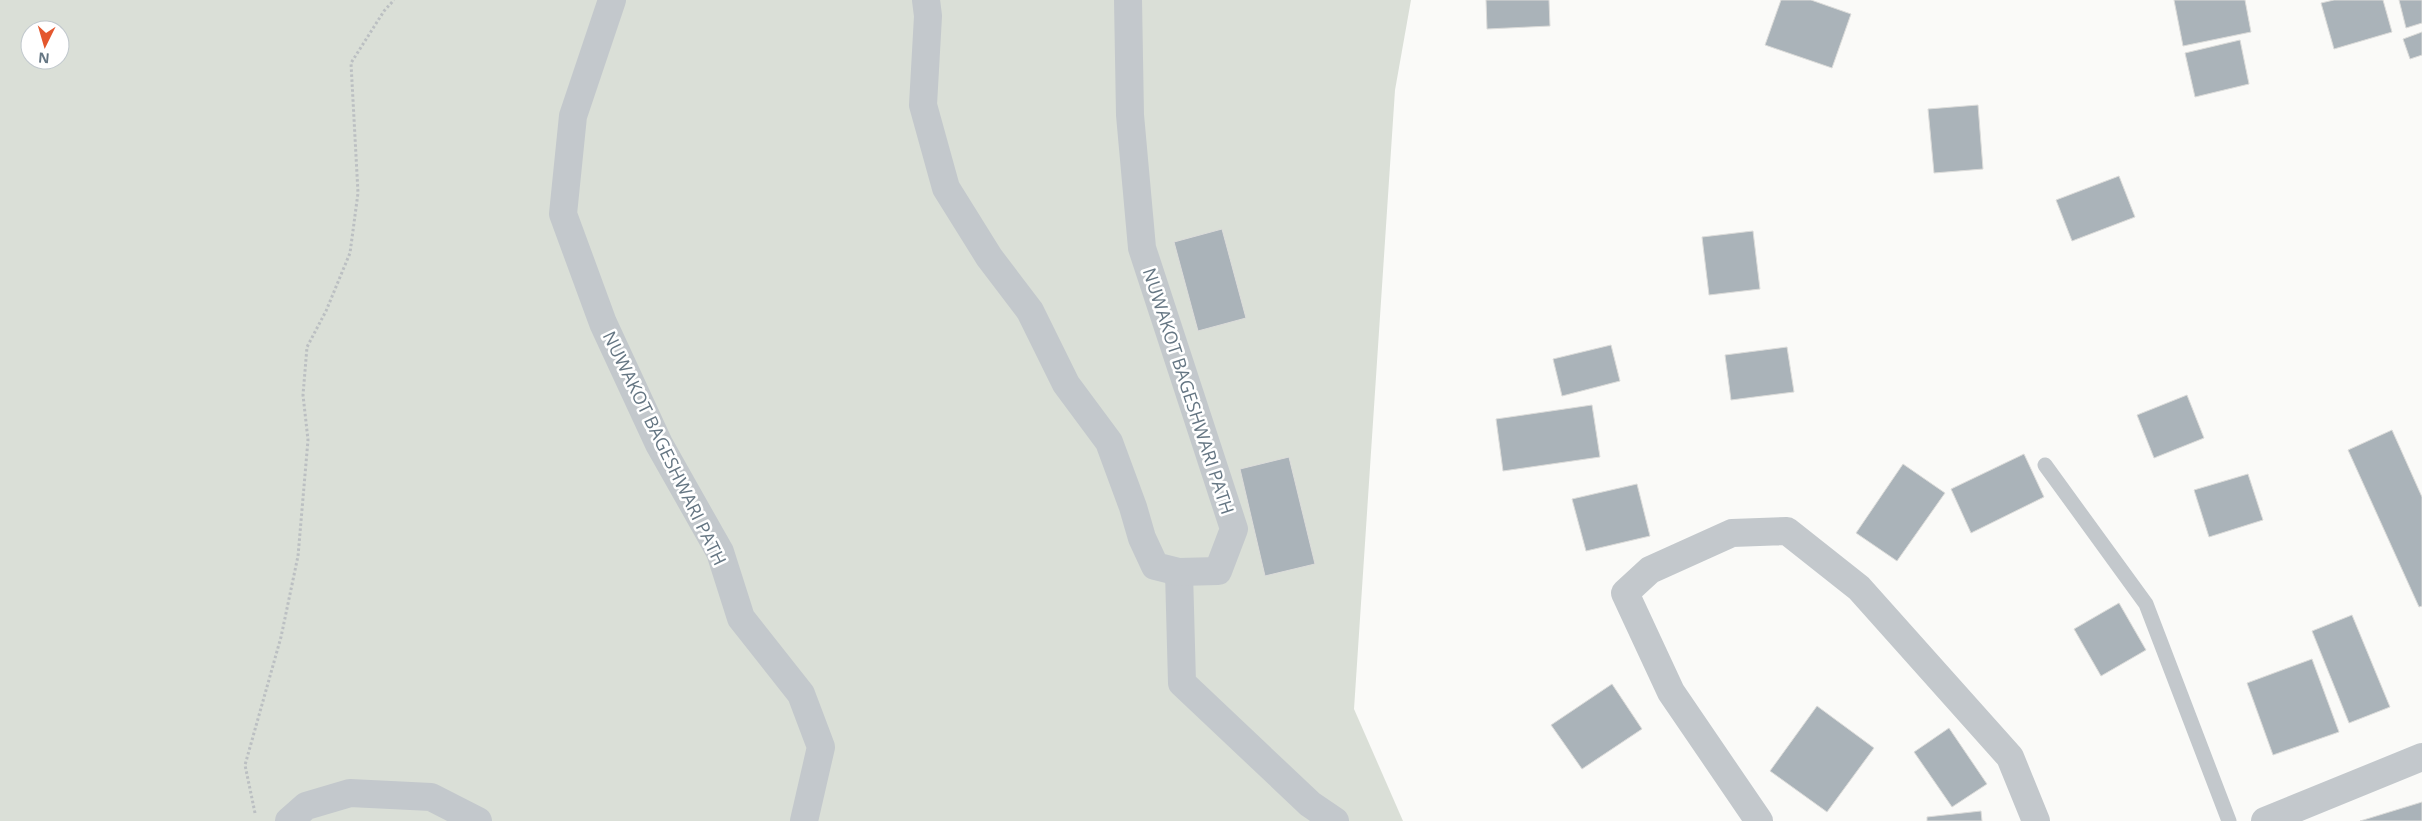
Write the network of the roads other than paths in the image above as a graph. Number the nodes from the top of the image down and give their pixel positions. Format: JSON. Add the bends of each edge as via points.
{"nodes":[{"id":1,"x":612,"y":0,"type":"edge"},
{"id":2,"x":926,"y":0,"type":"edge"},
{"id":3,"x":1128,"y":0,"type":"edge"},
{"id":4,"x":2046,"y":465,"type":"dead end"},
{"id":5,"x":1179,"y":572,"type":"junction"},
{"id":6,"x":2422,"y":757,"type":"edge"},
{"id":7,"x":289,"y":821,"type":"edge"},
{"id":8,"x":478,"y":821,"type":"edge"},
{"id":9,"x":804,"y":821,"type":"edge"},
{"id":10,"x":1335,"y":821,"type":"edge"},
{"id":11,"x":1759,"y":821,"type":"edge"},
{"id":12,"x":2036,"y":821,"type":"edge"},
{"id":13,"x":2229,"y":821,"type":"edge"},
{"id":14,"x":2265,"y":821,"type":"edge"}],
"edges":[{"from":1,"to":9,"type":"street","name":"NUWAKOT BAGESHWARI PATH","via":[[573,116],[564,214],[603,323],[659,444],[720,552],[741,618],[801,694],[822,747]]},
{"from":2,"to":5,"type":"street","name":"NUWAKOT BAGESHWARI PATH","via":[[923,105],[946,188],[989,257],[1030,311],[1066,384],[1109,442],[1155,566]]},
{"from":3,"to":5,"type":"street","name":"NUWAKOT BAGESHWARI PATH","via":[[1130,115],[1142,248],[1234,529],[1218,570]]},
{"from":4,"to":13,"type":"lane","via":[[2146,604]]},
{"from":5,"to":10,"type":"street","via":[[1182,683],[1310,804]]},
{"from":6,"to":14,"type":"street"},
{"from":7,"to":8,"type":"street","via":[[306,806],[350,793],[431,797]]},
{"from":11,"to":12,"type":"street","via":[[1671,692],[1625,593],[1650,570],[1732,533],[1787,531],[1858,588],[2010,757]]}]}
